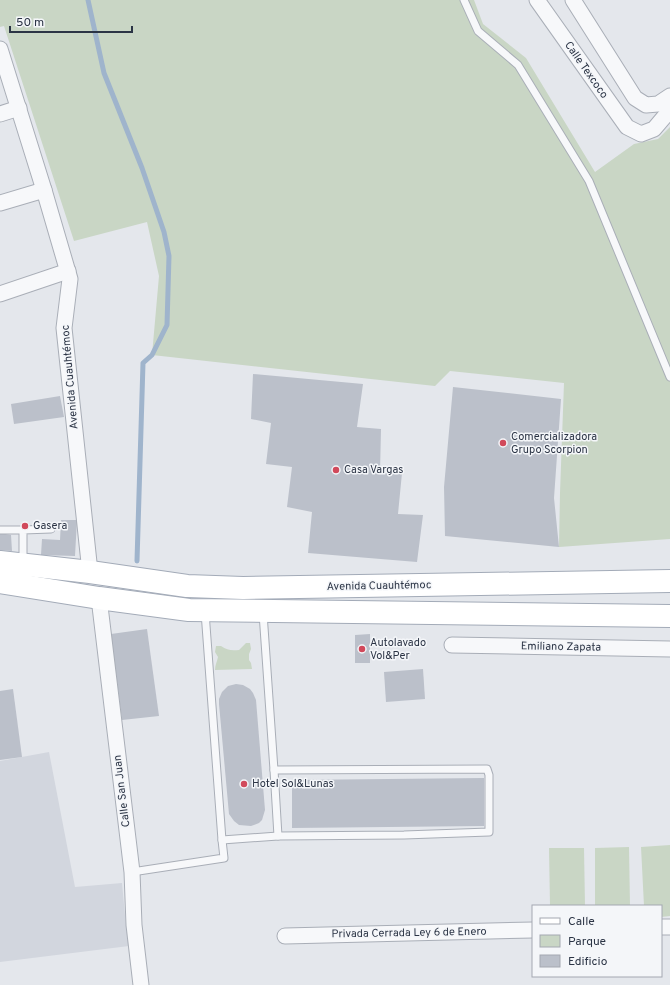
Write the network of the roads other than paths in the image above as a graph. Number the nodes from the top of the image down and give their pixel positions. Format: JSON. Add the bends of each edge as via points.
{"nodes":[{"id":1,"x":464,"y":0,"type":"edge"},
{"id":2,"x":537,"y":0,"type":"edge"},
{"id":3,"x":573,"y":0,"type":"edge"},
{"id":4,"x":0,"y":48,"type":"edge"},
{"id":5,"x":670,"y":96,"type":"edge"},
{"id":6,"x":19,"y":108,"type":"junction"},
{"id":7,"x":670,"y":110,"type":"edge"},
{"id":8,"x":0,"y":114,"type":"edge"},
{"id":9,"x":44,"y":190,"type":"junction"},
{"id":10,"x":0,"y":204,"type":"edge"},
{"id":11,"x":68,"y":271,"type":"junction"},
{"id":12,"x":0,"y":294,"type":"edge"},
{"id":13,"x":670,"y":377,"type":"edge"},
{"id":14,"x":0,"y":530,"type":"edge"},
{"id":15,"x":23,"y":530,"type":"junction"},
{"id":16,"x":51,"y":530,"type":"dead end"},
{"id":17,"x":0,"y":562,"type":"edge"},
{"id":18,"x":24,"y":565,"type":"junction"},
{"id":19,"x":90,"y":572,"type":"junction"},
{"id":20,"x":670,"y":581,"type":"edge"},
{"id":21,"x":0,"y":582,"type":"edge"},
{"id":22,"x":98,"y":598,"type":"junction"},
{"id":23,"x":205,"y":610,"type":"junction"},
{"id":24,"x":263,"y":611,"type":"junction"},
{"id":25,"x":670,"y":616,"type":"edge"},
{"id":26,"x":452,"y":645,"type":"dead end"},
{"id":27,"x":670,"y":649,"type":"edge"},
{"id":28,"x":274,"y":770,"type":"junction"},
{"id":29,"x":278,"y":836,"type":"junction"},
{"id":30,"x":222,"y":840,"type":"junction"},
{"id":31,"x":132,"y":872,"type":"junction"},
{"id":32,"x":532,"y":930,"type":"edge"},
{"id":33,"x":285,"y":936,"type":"dead end"},
{"id":34,"x":141,"y":985,"type":"edge"}],
"edges":[{"from":1,"to":13,"type":"lane","via":[[478,31],[518,65],[589,181]]},
{"from":2,"to":7,"type":"street","name":"Calle Texcoco","via":[[627,127],[640,134],[654,129]]},
{"from":3,"to":5,"type":"street","via":[[635,98],[646,105],[658,104]]},
{"from":4,"to":6,"type":"street","name":"Avenida Cuauhtémoc"},
{"from":6,"to":8,"type":"street"},
{"from":6,"to":9,"type":"street","name":"Avenida Cuauhtémoc"},
{"from":9,"to":10,"type":"street"},
{"from":9,"to":11,"type":"street","name":"Avenida Cuauhtémoc"},
{"from":11,"to":12,"type":"street"},
{"from":11,"to":19,"type":"street","name":"Avenida Cuauhtémoc","via":[[70,279],[64,328]]},
{"from":14,"to":15,"type":"lane"},
{"from":15,"to":16,"type":"lane"},
{"from":15,"to":18,"type":"lane"},
{"from":17,"to":18,"type":"main road","name":"Avenida Cuauhtémoc"},
{"from":18,"to":19,"type":"main road","name":"Avenida Cuauhtémoc"},
{"from":19,"to":20,"type":"main road","name":"Avenida Cuauhtémoc","via":[[187,586],[243,588]]},
{"from":21,"to":22,"type":"main road"},
{"from":22,"to":23,"type":"main road"},
{"from":22,"to":31,"type":"street","name":"Calle San Juan"},
{"from":23,"to":24,"type":"main road"},
{"from":23,"to":30,"type":"lane"},
{"from":24,"to":25,"type":"main road"},
{"from":24,"to":28,"type":"lane"},
{"from":26,"to":27,"type":"street","name":"Emiliano Zapata"},
{"from":28,"to":29,"type":"lane"},
{"from":28,"to":29,"type":"lane","via":[[487,768],[488,775],[489,832],[404,836]]},
{"from":29,"to":30,"type":"lane"},
{"from":30,"to":31,"type":"lane","via":[[224,858]]},
{"from":31,"to":34,"type":"street","name":"Calle San Juan","via":[[134,925]]},
{"from":32,"to":33,"type":"street","name":"Privada Cerrada Ley 6 de Enero"}]}
